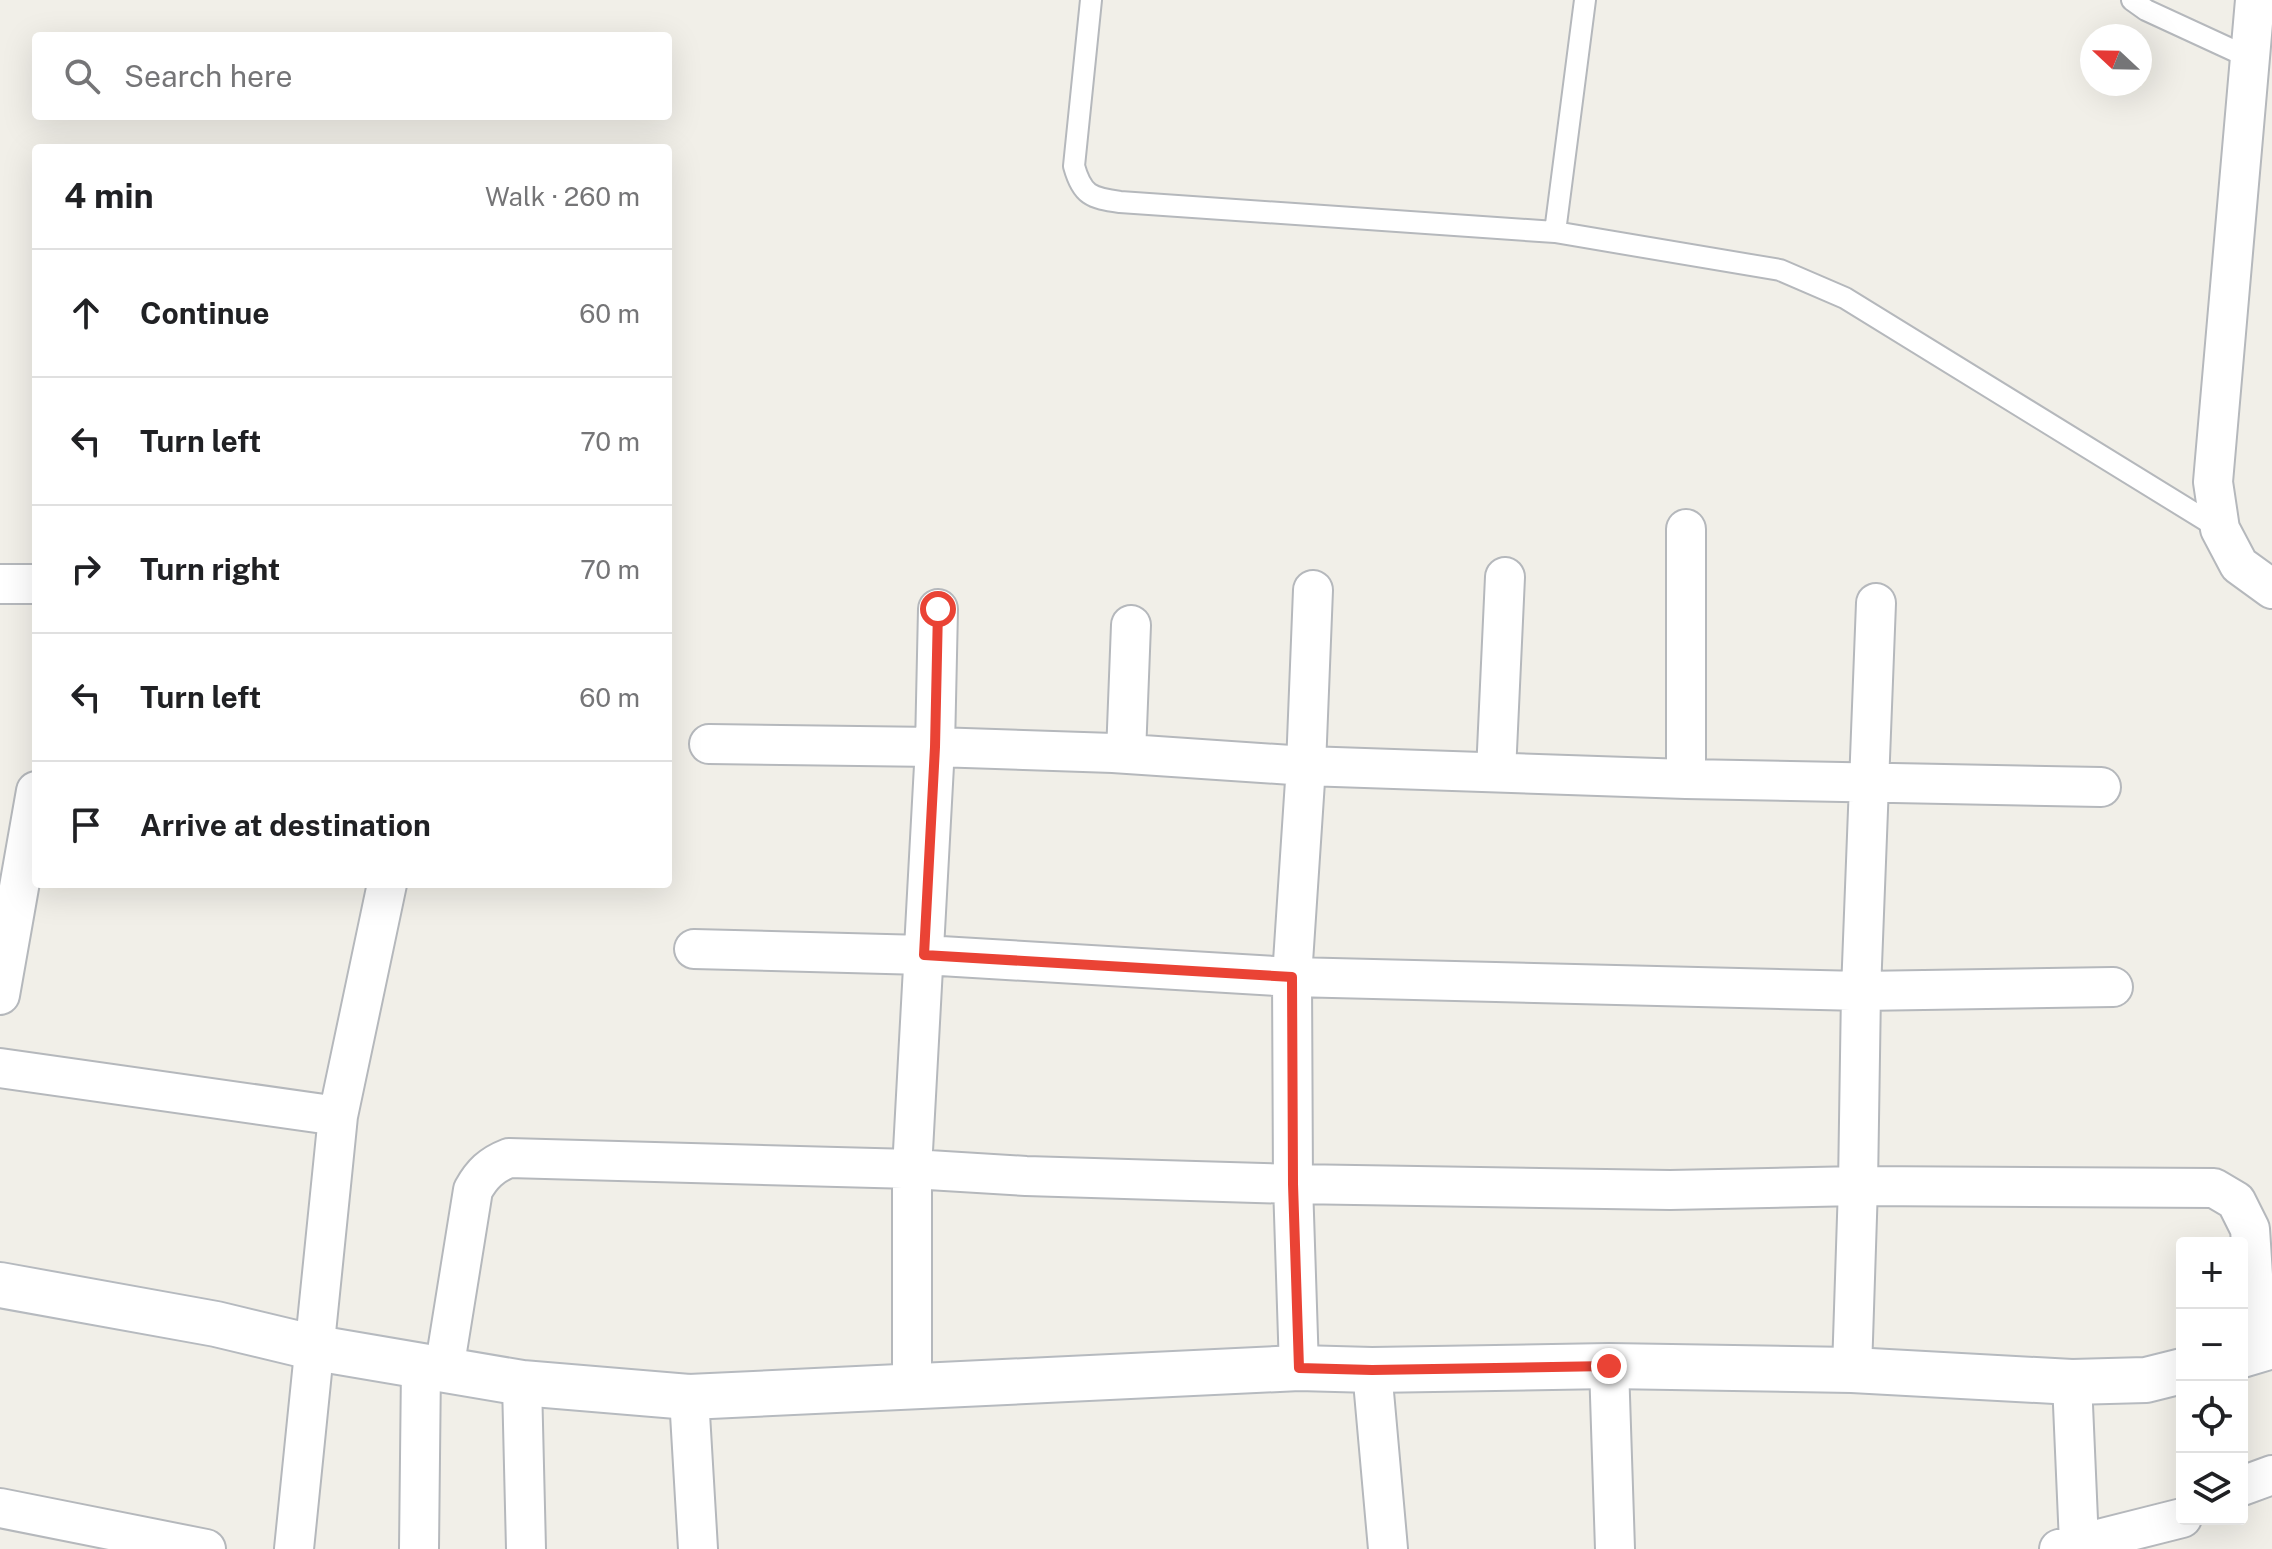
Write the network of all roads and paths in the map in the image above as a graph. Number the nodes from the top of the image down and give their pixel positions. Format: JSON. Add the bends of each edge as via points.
{"nodes":[{"id":1,"x":1091,"y":0,"type":"edge"},
{"id":2,"x":1585,"y":0,"type":"edge"},
{"id":3,"x":2132,"y":0,"type":"edge"},
{"id":4,"x":2255,"y":0,"type":"edge"},
{"id":5,"x":2250,"y":58,"type":"junction"},
{"id":6,"x":1555,"y":232,"type":"junction"},
{"id":7,"x":1686,"y":529,"type":"dead end"},
{"id":8,"x":2220,"y":529,"type":"junction"},
{"id":9,"x":1505,"y":577,"type":"dead end"},
{"id":10,"x":0,"y":584,"type":"edge"},
{"id":11,"x":32,"y":584,"type":"edge"},
{"id":12,"x":2272,"y":589,"type":"edge"},
{"id":13,"x":1313,"y":590,"type":"dead end"},
{"id":14,"x":1876,"y":603,"type":"dead end"},
{"id":15,"x":938,"y":609,"type":"dead end"},
{"id":16,"x":1131,"y":625,"type":"dead end"},
{"id":17,"x":709,"y":744,"type":"dead end"},
{"id":18,"x":935,"y":747,"type":"junction"},
{"id":19,"x":1126,"y":754,"type":"junction"},
{"id":20,"x":1306,"y":766,"type":"junction"},
{"id":21,"x":1496,"y":772,"type":"junction"},
{"id":22,"x":1686,"y":779,"type":"junction"},
{"id":23,"x":1870,"y":784,"type":"junction"},
{"id":24,"x":2101,"y":787,"type":"dead end"},
{"id":25,"x":32,"y":810,"type":"edge"},
{"id":26,"x":386,"y":888,"type":"edge"},
{"id":27,"x":5,"y":938,"type":"edge"},
{"id":28,"x":694,"y":949,"type":"dead end"},
{"id":29,"x":924,"y":955,"type":"junction"},
{"id":30,"x":1292,"y":977,"type":"junction"},
{"id":31,"x":2113,"y":987,"type":"dead end"},
{"id":32,"x":1861,"y":991,"type":"junction"},
{"id":33,"x":0,"y":995,"type":"edge"},
{"id":34,"x":0,"y":1068,"type":"edge"},
{"id":35,"x":338,"y":1116,"type":"junction"},
{"id":36,"x":912,"y":1169,"type":"junction"},
{"id":37,"x":1293,"y":1184,"type":"junction"},
{"id":38,"x":1858,"y":1186,"type":"junction"},
{"id":39,"x":0,"y":1285,"type":"edge"},
{"id":40,"x":316,"y":1348,"type":"junction"},
{"id":41,"x":2257,"y":1351,"type":"edge"},
{"id":42,"x":1609,"y":1366,"type":"junction"},
{"id":43,"x":433,"y":1368,"type":"junction"},
{"id":44,"x":1299,"y":1368,"type":"junction"},
{"id":45,"x":1372,"y":1370,"type":"junction"},
{"id":46,"x":1852,"y":1370,"type":"junction"},
{"id":47,"x":2176,"y":1372,"type":"edge"},
{"id":48,"x":2072,"y":1382,"type":"junction"},
{"id":49,"x":522,"y":1383,"type":"junction"},
{"id":50,"x":912,"y":1388,"type":"junction"},
{"id":51,"x":689,"y":1397,"type":"junction"},
{"id":52,"x":2272,"y":1475,"type":"edge"},
{"id":53,"x":2248,"y":1484,"type":"edge"},
{"id":54,"x":0,"y":1508,"type":"edge"},
{"id":55,"x":2176,"y":1519,"type":"edge"},
{"id":56,"x":2069,"y":1546,"type":"edge"},
{"id":57,"x":206,"y":1549,"type":"edge"},
{"id":58,"x":294,"y":1549,"type":"edge"},
{"id":59,"x":419,"y":1549,"type":"edge"},
{"id":60,"x":526,"y":1549,"type":"edge"},
{"id":61,"x":698,"y":1549,"type":"edge"},
{"id":62,"x":1388,"y":1549,"type":"edge"},
{"id":63,"x":1615,"y":1549,"type":"edge"}],
"edges":[{"from":1,"to":6,"type":"lane","via":[[1074,166],[1087,193],[1120,202]]},
{"from":2,"to":6,"type":"lane"},
{"from":3,"to":5,"type":"lane"},
{"from":4,"to":5,"type":"street"},
{"from":5,"to":8,"type":"street","via":[[2213,482]]},
{"from":6,"to":8,"type":"lane","via":[[1780,270],[1814,282]]},
{"from":7,"to":22,"type":"street"},
{"from":8,"to":12,"type":"street","via":[[2239,565]]},
{"from":9,"to":21,"type":"street"},
{"from":10,"to":11,"type":"street"},
{"from":13,"to":20,"type":"street"},
{"from":14,"to":23,"type":"street"},
{"from":15,"to":18,"type":"street"},
{"from":16,"to":19,"type":"street"},
{"from":17,"to":18,"type":"street"},
{"from":18,"to":19,"type":"street"},
{"from":18,"to":29,"type":"street"},
{"from":19,"to":20,"type":"street"},
{"from":20,"to":21,"type":"street"},
{"from":20,"to":30,"type":"street"},
{"from":21,"to":22,"type":"street"},
{"from":22,"to":23,"type":"street"},
{"from":23,"to":24,"type":"street"},
{"from":23,"to":32,"type":"street"},
{"from":25,"to":27,"type":"street"},
{"from":26,"to":35,"type":"street"},
{"from":27,"to":33,"type":"street"},
{"from":28,"to":29,"type":"street"},
{"from":29,"to":30,"type":"street"},
{"from":29,"to":36,"type":"street"},
{"from":30,"to":32,"type":"street"},
{"from":30,"to":37,"type":"street"},
{"from":31,"to":32,"type":"street"},
{"from":32,"to":38,"type":"street"},
{"from":34,"to":35,"type":"street"},
{"from":35,"to":40,"type":"street"},
{"from":36,"to":37,"type":"street"},
{"from":36,"to":43,"type":"street","via":[[509,1158],[493,1164],[473,1190]]},
{"from":36,"to":50,"type":"street"},
{"from":37,"to":38,"type":"street","via":[[1670,1190]]},
{"from":37,"to":44,"type":"street"},
{"from":38,"to":41,"type":"street","via":[[2214,1188],[2236,1201],[2250,1229]]},
{"from":38,"to":46,"type":"street"},
{"from":39,"to":40,"type":"street"},
{"from":40,"to":43,"type":"street"},
{"from":40,"to":58,"type":"street"},
{"from":42,"to":45,"type":"street"},
{"from":42,"to":46,"type":"street"},
{"from":42,"to":63,"type":"street"},
{"from":43,"to":49,"type":"street"},
{"from":43,"to":59,"type":"street"},
{"from":44,"to":45,"type":"street"},
{"from":44,"to":50,"type":"street"},
{"from":45,"to":62,"type":"street"},
{"from":46,"to":48,"type":"street"},
{"from":47,"to":48,"type":"street","via":[[2146,1380]]},
{"from":48,"to":56,"type":"street"},
{"from":49,"to":51,"type":"street"},
{"from":49,"to":60,"type":"street"},
{"from":50,"to":51,"type":"street"},
{"from":51,"to":61,"type":"street"},
{"from":52,"to":53,"type":"street"},
{"from":54,"to":57,"type":"street"},
{"from":55,"to":56,"type":"street"}]}
